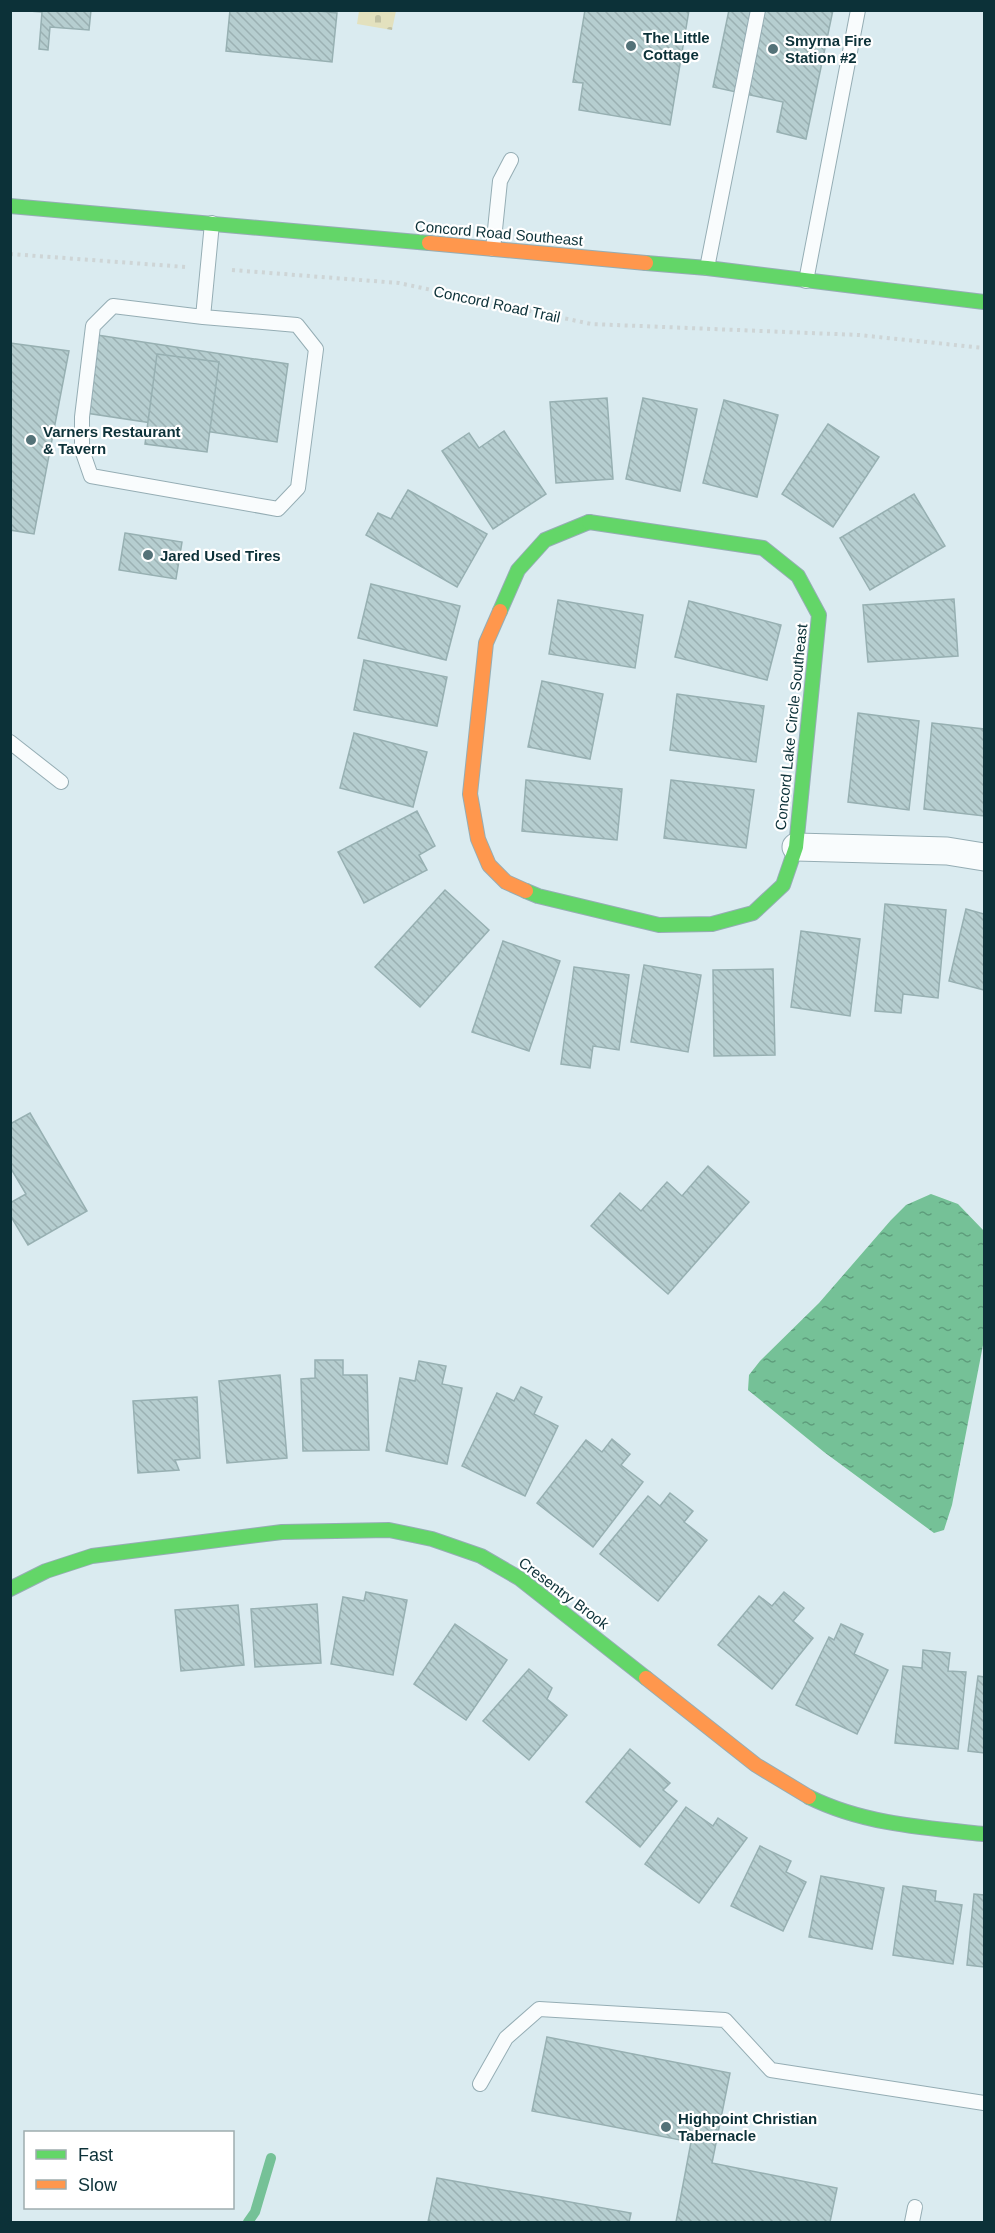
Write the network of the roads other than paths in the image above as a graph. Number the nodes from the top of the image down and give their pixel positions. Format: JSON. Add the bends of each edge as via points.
{"nodes":[{"id":1,"x":758,"y":10,"type":"edge"},
{"id":2,"x":858,"y":10,"type":"edge"},
{"id":3,"x":512,"y":160,"type":"dead end"},
{"id":4,"x":10,"y":206,"type":"edge"},
{"id":5,"x":212,"y":223,"type":"junction"},
{"id":6,"x":493,"y":249,"type":"junction"},
{"id":7,"x":707,"y":268,"type":"junction"},
{"id":8,"x":806,"y":281,"type":"junction"},
{"id":9,"x":984,"y":302,"type":"edge"},
{"id":10,"x":203,"y":317,"type":"junction"},
{"id":11,"x":10,"y":742,"type":"edge"},
{"id":12,"x":61,"y":782,"type":"dead end"},
{"id":13,"x":796,"y":847,"type":"junction"},
{"id":14,"x":984,"y":856,"type":"edge"},
{"id":15,"x":10,"y":1589,"type":"edge"},
{"id":16,"x":984,"y":1834,"type":"edge"},
{"id":17,"x":480,"y":2084,"type":"dead end"},
{"id":18,"x":984,"y":2103,"type":"edge"},
{"id":19,"x":915,"y":2207,"type":"dead end"},
{"id":20,"x":912,"y":2223,"type":"edge"}],
"edges":[{"from":1,"to":7,"type":"lane"},
{"from":2,"to":8,"type":"lane"},
{"from":3,"to":6,"type":"lane","via":[[500,181]]},
{"from":4,"to":5,"type":"street","name":"Concord Road Southeast"},
{"from":5,"to":6,"type":"street","name":"Concord Road Southeast"},
{"from":5,"to":10,"type":"lane"},
{"from":6,"to":7,"type":"street","name":"Concord Road Southeast"},
{"from":7,"to":8,"type":"street","name":"Concord Road Southeast"},
{"from":8,"to":9,"type":"street","name":"Concord Road Southeast"},
{"from":10,"to":10,"type":"lane","via":[[297,325],[316,349],[298,488],[278,508],[91,476],[82,450],[82,417],[93,326],[113,306]]},
{"from":11,"to":12,"type":"lane"},
{"from":13,"to":13,"type":"street","name":"Concord Lake Circle Southeast","via":[[783,885],[753,913],[712,924],[659,926],[538,896],[506,882],[489,865],[478,839],[470,794],[486,643],[518,570],[545,540],[589,522],[763,548],[798,576],[819,615]]},
{"from":13,"to":14,"type":"street"},
{"from":15,"to":16,"type":"street","name":"Cresentry Brook","via":[[46,1571],[93,1556],[271,1534],[389,1530],[432,1539],[481,1556],[519,1578],[756,1764],[801,1793],[843,1811],[878,1820]]},
{"from":17,"to":18,"type":"lane","via":[[506,2038],[539,2009],[725,2020],[771,2070]]},
{"from":19,"to":20,"type":"lane"}]}
